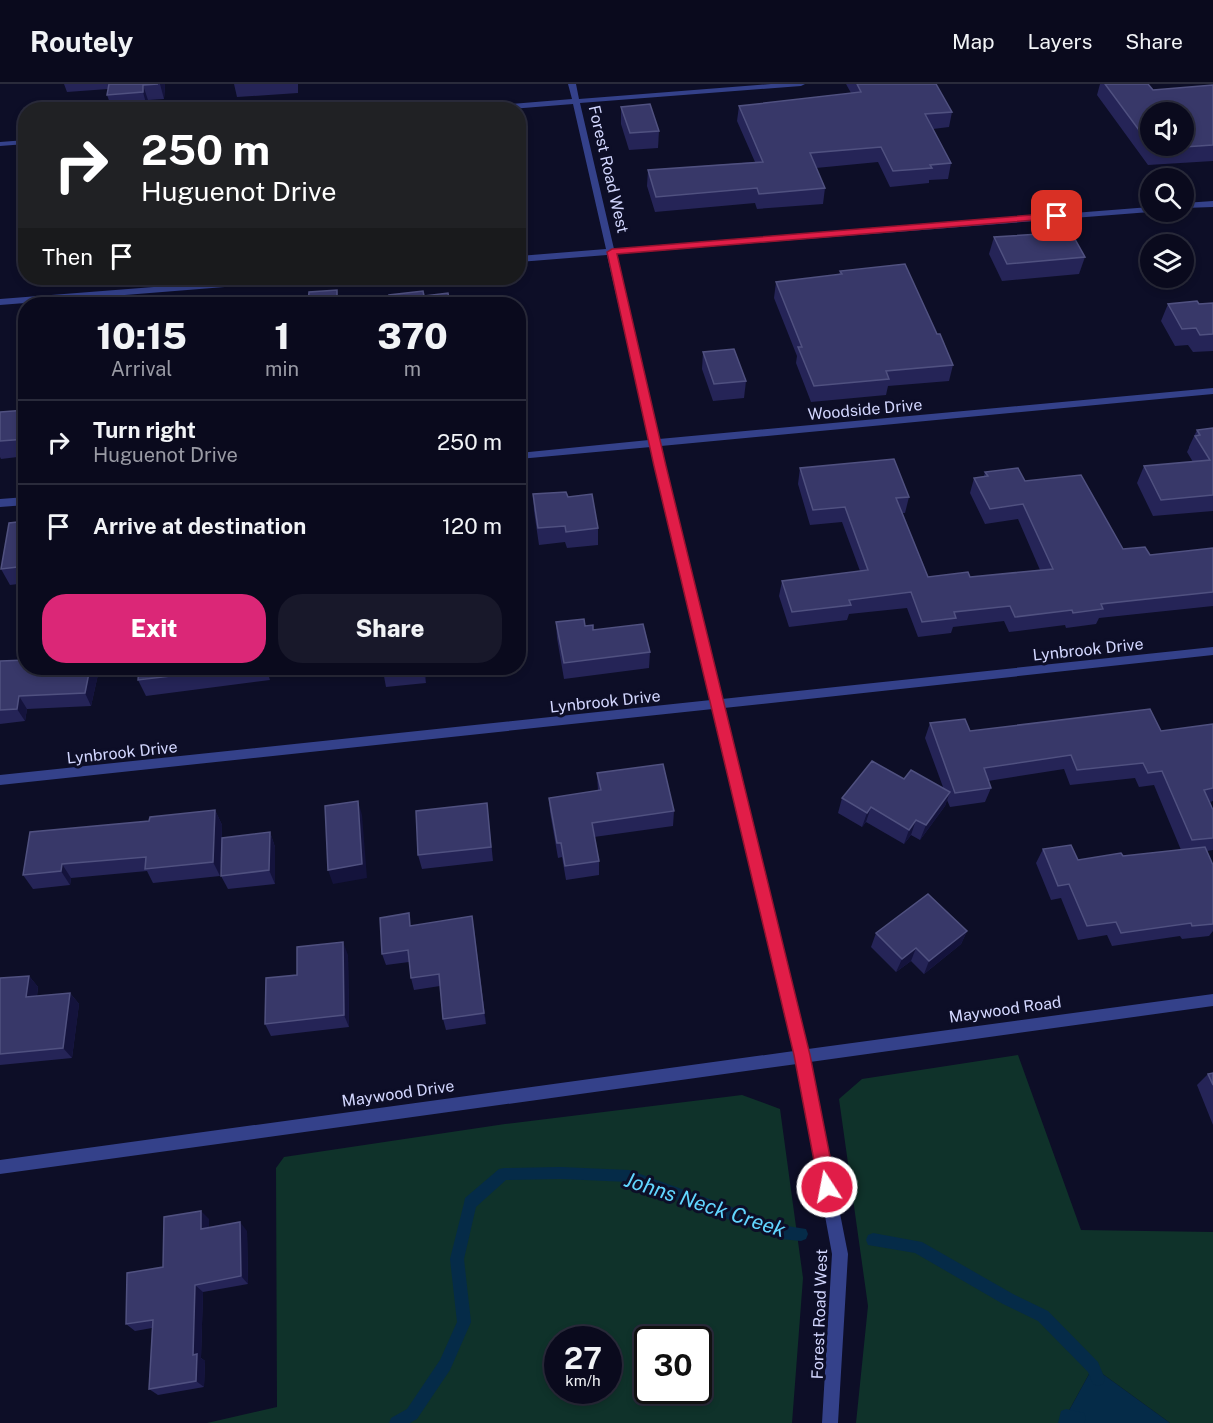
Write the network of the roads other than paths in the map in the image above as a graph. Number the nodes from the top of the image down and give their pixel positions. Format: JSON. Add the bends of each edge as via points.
{"nodes":[{"id":1,"x":572,"y":84,"type":"edge"},
{"id":2,"x":801,"y":84,"type":"edge"},
{"id":3,"x":576,"y":101,"type":"junction"},
{"id":4,"x":526,"y":105,"type":"edge"},
{"id":5,"x":18,"y":143,"type":"edge"},
{"id":6,"x":0,"y":144,"type":"edge"},
{"id":7,"x":1213,"y":204,"type":"edge"},
{"id":8,"x":1194,"y":205,"type":"edge"},
{"id":9,"x":1140,"y":210,"type":"edge"},
{"id":10,"x":612,"y":252,"type":"junction"},
{"id":11,"x":526,"y":258,"type":"edge"},
{"id":12,"x":211,"y":285,"type":"edge"},
{"id":13,"x":62,"y":297,"type":"edge"},
{"id":14,"x":18,"y":301,"type":"edge"},
{"id":15,"x":0,"y":302,"type":"edge"},
{"id":16,"x":1213,"y":391,"type":"edge"},
{"id":17,"x":655,"y":444,"type":"junction"},
{"id":18,"x":526,"y":455,"type":"edge"},
{"id":19,"x":18,"y":502,"type":"edge"},
{"id":20,"x":0,"y":503,"type":"edge"},
{"id":21,"x":1213,"y":651,"type":"edge"},
{"id":22,"x":718,"y":706,"type":"junction"},
{"id":23,"x":0,"y":780,"type":"edge"},
{"id":24,"x":1213,"y":1000,"type":"edge"},
{"id":25,"x":802,"y":1055,"type":"junction"},
{"id":26,"x":0,"y":1167,"type":"edge"},
{"id":27,"x":830,"y":1423,"type":"edge"}],
"edges":[{"from":1,"to":3,"type":"street","name":"Forest Road West"},
{"from":2,"to":3,"type":"street"},
{"from":3,"to":4,"type":"street"},
{"from":3,"to":10,"type":"street","name":"Forest Road West"},
{"from":5,"to":6,"type":"street"},
{"from":7,"to":8,"type":"street"},
{"from":9,"to":10,"type":"street"},
{"from":10,"to":11,"type":"street"},
{"from":10,"to":17,"type":"street","name":"Forest Road West"},
{"from":12,"to":13,"type":"street"},
{"from":14,"to":15,"type":"street"},
{"from":16,"to":17,"type":"street","name":"Woodside Drive"},
{"from":17,"to":18,"type":"street","name":"Woodside Drive"},
{"from":17,"to":22,"type":"street","name":"Forest Road West"},
{"from":19,"to":20,"type":"street"},
{"from":21,"to":22,"type":"street","name":"Lynbrook Drive"},
{"from":22,"to":23,"type":"street","name":"Lynbrook Drive"},
{"from":22,"to":25,"type":"street","name":"Forest Road West"},
{"from":24,"to":25,"type":"street","name":"Maywood Road"},
{"from":25,"to":26,"type":"street","name":"Maywood Drive"},
{"from":25,"to":27,"type":"street","name":"Forest Road West","via":[[840,1254]]}]}
